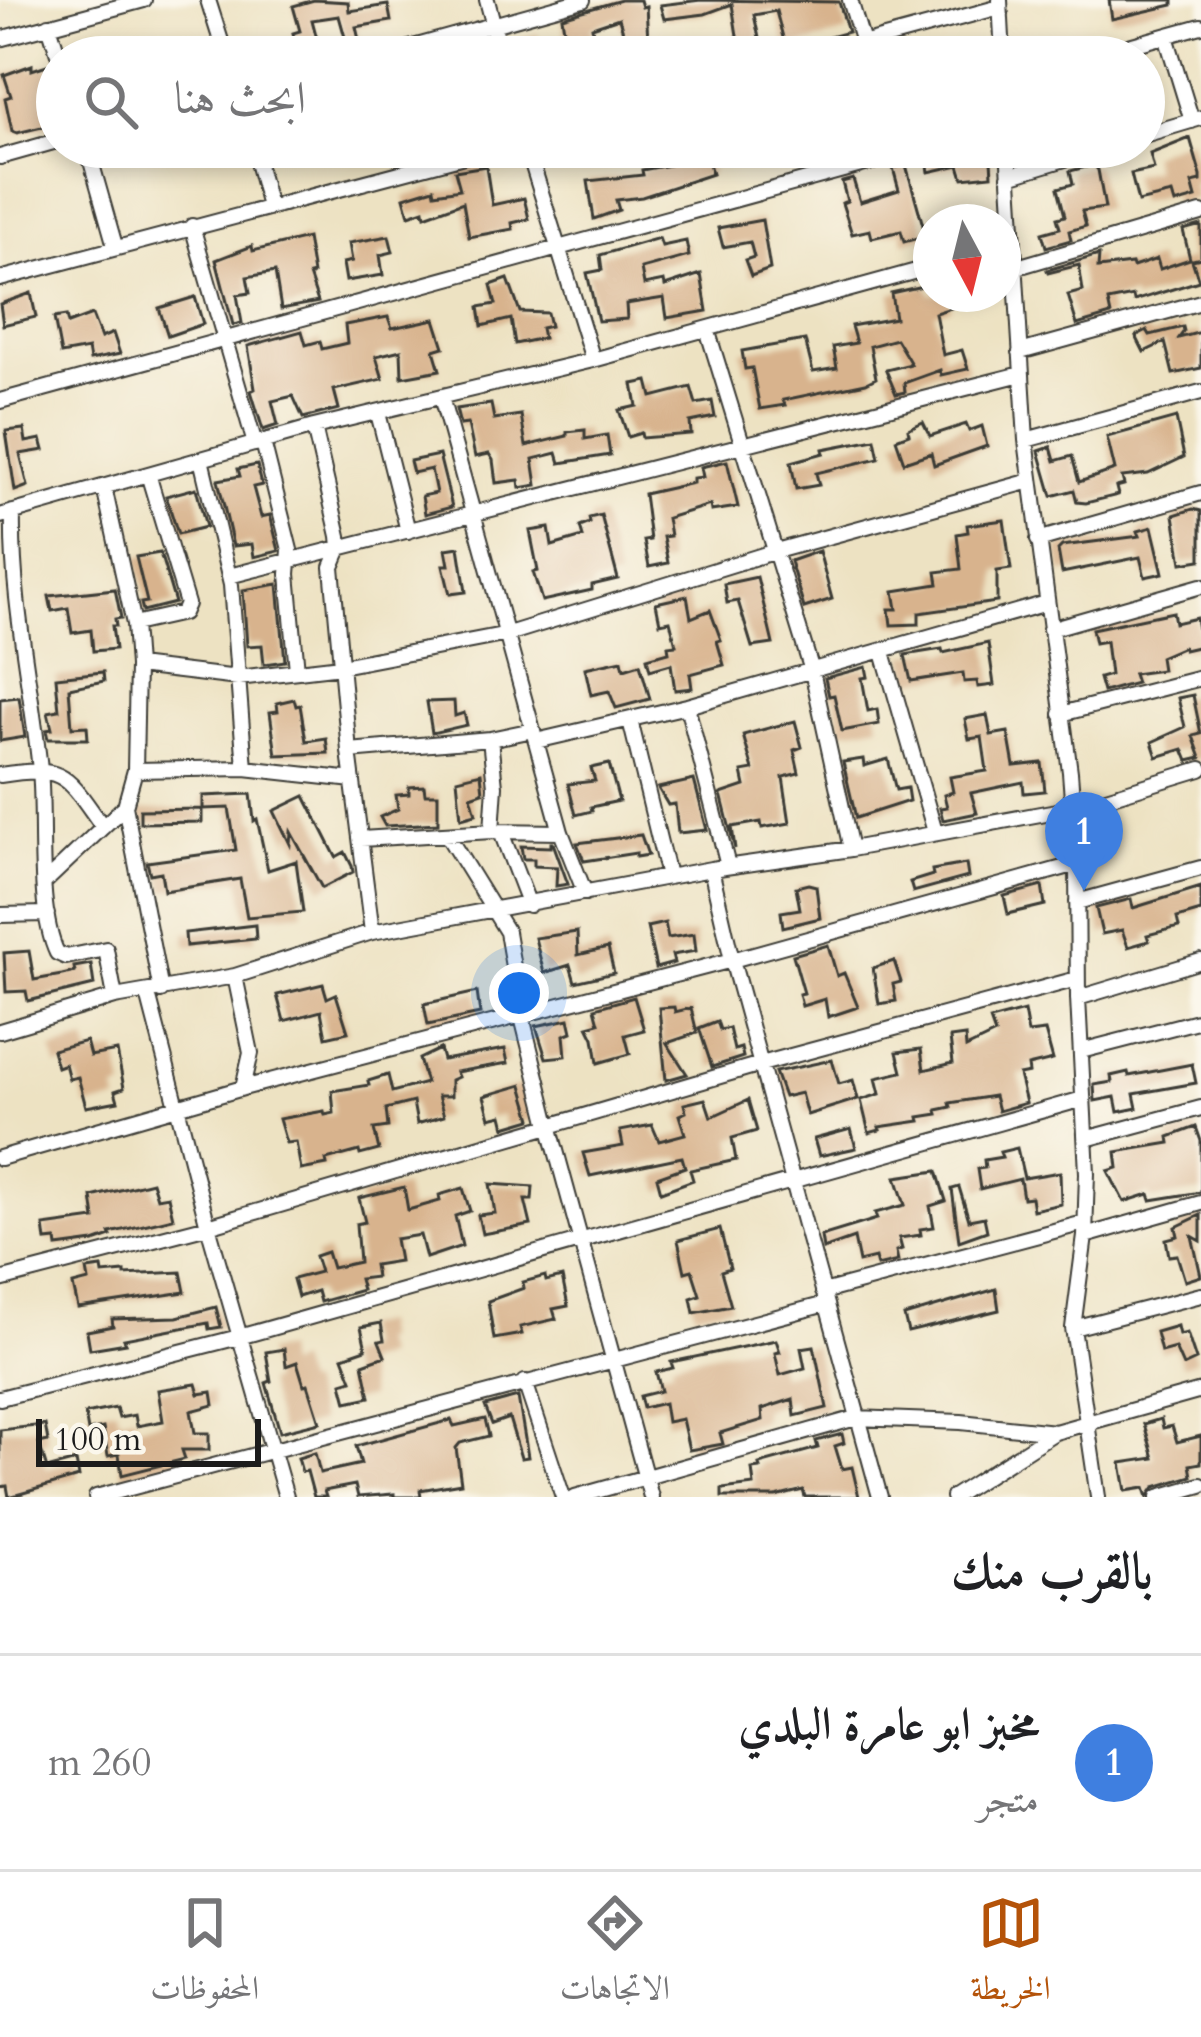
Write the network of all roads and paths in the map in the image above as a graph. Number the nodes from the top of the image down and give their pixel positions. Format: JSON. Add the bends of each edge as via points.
{"nodes":[{"id":1,"x":144,"y":0,"type":"edge"},
{"id":2,"x":208,"y":0,"type":"edge"},
{"id":3,"x":487,"y":0,"type":"edge"},
{"id":4,"x":583,"y":0,"type":"edge"},
{"id":5,"x":850,"y":0,"type":"edge"},
{"id":6,"x":126,"y":2,"type":"edge"},
{"id":7,"x":1000,"y":4,"type":"edge"},
{"id":8,"x":494,"y":25,"type":"junction"},
{"id":9,"x":50,"y":26,"type":"junction"},
{"id":10,"x":1201,"y":26,"type":"edge"},
{"id":11,"x":53,"y":36,"type":"edge"},
{"id":12,"x":219,"y":36,"type":"edge"},
{"id":13,"x":454,"y":36,"type":"edge"},
{"id":14,"x":497,"y":36,"type":"edge"},
{"id":15,"x":861,"y":36,"type":"edge"},
{"id":16,"x":888,"y":36,"type":"edge"},
{"id":17,"x":1002,"y":36,"type":"edge"},
{"id":18,"x":1166,"y":37,"type":"joint"},
{"id":19,"x":0,"y":39,"type":"edge"},
{"id":20,"x":1196,"y":120,"type":"edge"},
{"id":21,"x":1165,"y":129,"type":"edge"},
{"id":22,"x":36,"y":147,"type":"edge"},
{"id":23,"x":0,"y":157,"type":"edge"},
{"id":24,"x":93,"y":168,"type":"edge"},
{"id":25,"x":259,"y":168,"type":"edge"},
{"id":26,"x":418,"y":168,"type":"edge"},
{"id":27,"x":534,"y":168,"type":"edge"},
{"id":28,"x":850,"y":168,"type":"edge"},
{"id":29,"x":1009,"y":168,"type":"edge"},
{"id":30,"x":1035,"y":168,"type":"edge"},
{"id":31,"x":1009,"y":176,"type":"junction"},
{"id":32,"x":1009,"y":204,"type":"edge"},
{"id":33,"x":269,"y":207,"type":"junction"},
{"id":34,"x":1201,"y":213,"type":"edge"},
{"id":35,"x":193,"y":226,"type":"junction"},
{"id":36,"x":115,"y":247,"type":"junction"},
{"id":37,"x":559,"y":248,"type":"junction"},
{"id":38,"x":1021,"y":266,"type":"edge"},
{"id":39,"x":913,"y":272,"type":"edge"},
{"id":40,"x":0,"y":279,"type":"edge"},
{"id":41,"x":1201,"y":302,"type":"edge"},
{"id":42,"x":1016,"y":312,"type":"edge"},
{"id":43,"x":707,"y":329,"type":"junction"},
{"id":44,"x":224,"y":341,"type":"junction"},
{"id":45,"x":1019,"y":352,"type":"junction"},
{"id":46,"x":593,"y":360,"type":"junction"},
{"id":47,"x":1021,"y":374,"type":"junction"},
{"id":48,"x":1201,"y":392,"type":"edge"},
{"id":49,"x":440,"y":397,"type":"junction"},
{"id":50,"x":0,"y":401,"type":"edge"},
{"id":51,"x":378,"y":413,"type":"junction"},
{"id":52,"x":314,"y":428,"type":"junction"},
{"id":53,"x":1026,"y":440,"type":"junction"},
{"id":54,"x":259,"y":443,"type":"junction"},
{"id":55,"x":742,"y":445,"type":"junction"},
{"id":56,"x":201,"y":459,"type":"junction"},
{"id":57,"x":148,"y":474,"type":"junction"},
{"id":58,"x":1031,"y":481,"type":"junction"},
{"id":59,"x":104,"y":487,"type":"junction"},
{"id":60,"x":1201,"y":493,"type":"edge"},
{"id":61,"x":7,"y":514,"type":"edge"},
{"id":62,"x":472,"y":516,"type":"junction"},
{"id":63,"x":408,"y":532,"type":"junction"},
{"id":64,"x":1038,"y":540,"type":"junction"},
{"id":65,"x":340,"y":548,"type":"junction"},
{"id":66,"x":776,"y":551,"type":"junction"},
{"id":67,"x":291,"y":560,"type":"junction"},
{"id":68,"x":229,"y":575,"type":"junction"},
{"id":69,"x":1201,"y":586,"type":"edge"},
{"id":70,"x":1047,"y":603,"type":"junction"},
{"id":71,"x":134,"y":624,"type":"junction"},
{"id":72,"x":1050,"y":629,"type":"junction"},
{"id":73,"x":508,"y":634,"type":"junction"},
{"id":74,"x":883,"y":652,"type":"junction"},
{"id":75,"x":137,"y":666,"type":"junction"},
{"id":76,"x":341,"y":666,"type":"junction"},
{"id":77,"x":297,"y":670,"type":"junction"},
{"id":78,"x":812,"y":670,"type":"junction"},
{"id":79,"x":238,"y":678,"type":"junction"},
{"id":80,"x":1201,"y":678,"type":"edge"},
{"id":81,"x":687,"y":706,"type":"junction"},
{"id":82,"x":1061,"y":714,"type":"junction"},
{"id":83,"x":630,"y":720,"type":"junction"},
{"id":84,"x":535,"y":735,"type":"junction"},
{"id":85,"x":490,"y":739,"type":"junction"},
{"id":86,"x":349,"y":751,"type":"junction"},
{"id":87,"x":245,"y":768,"type":"junction"},
{"id":88,"x":1201,"y":769,"type":"edge"},
{"id":89,"x":40,"y":770,"type":"junction"},
{"id":90,"x":135,"y":770,"type":"junction"},
{"id":91,"x":1,"y":773,"type":"edge"},
{"id":92,"x":353,"y":780,"type":"junction"},
{"id":93,"x":124,"y":806,"type":"junction"},
{"id":94,"x":1072,"y":808,"type":"junction"},
{"id":95,"x":103,"y":827,"type":"junction"},
{"id":96,"x":497,"y":832,"type":"junction"},
{"id":97,"x":561,"y":832,"type":"junction"},
{"id":98,"x":934,"y":832,"type":"junction"},
{"id":99,"x":447,"y":835,"type":"junction"},
{"id":100,"x":361,"y":839,"type":"junction"},
{"id":101,"x":851,"y":849,"type":"junction"},
{"id":102,"x":1077,"y":864,"type":"junction"},
{"id":103,"x":728,"y":866,"type":"junction"},
{"id":104,"x":1201,"y":868,"type":"edge"},
{"id":105,"x":711,"y":869,"type":"junction"},
{"id":106,"x":668,"y":877,"type":"junction"},
{"id":107,"x":46,"y":881,"type":"junction"},
{"id":108,"x":585,"y":893,"type":"junction"},
{"id":109,"x":1077,"y":902,"type":"junction"},
{"id":110,"x":529,"y":904,"type":"junction"},
{"id":111,"x":493,"y":911,"type":"junction"},
{"id":112,"x":47,"y":914,"type":"junction"},
{"id":113,"x":0,"y":915,"type":"edge"},
{"id":114,"x":372,"y":932,"type":"junction"},
{"id":115,"x":732,"y":960,"type":"junction"},
{"id":116,"x":1201,"y":961,"type":"edge"},
{"id":117,"x":235,"y":976,"type":"junction"},
{"id":118,"x":1077,"y":980,"type":"junction"},
{"id":119,"x":154,"y":993,"type":"junction"},
{"id":120,"x":116,"y":998,"type":"junction"},
{"id":121,"x":1078,"y":998,"type":"junction"},
{"id":122,"x":521,"y":1013,"type":"junction"},
{"id":123,"x":1201,"y":1021,"type":"edge"},
{"id":124,"x":0,"y":1031,"type":"edge"},
{"id":125,"x":1081,"y":1051,"type":"junction"},
{"id":126,"x":761,"y":1064,"type":"junction"},
{"id":127,"x":243,"y":1088,"type":"junction"},
{"id":128,"x":1083,"y":1099,"type":"junction"},
{"id":129,"x":1201,"y":1108,"type":"edge"},
{"id":130,"x":177,"y":1110,"type":"junction"},
{"id":131,"x":549,"y":1125,"type":"junction"},
{"id":132,"x":1086,"y":1139,"type":"junction"},
{"id":133,"x":0,"y":1158,"type":"edge"},
{"id":134,"x":794,"y":1181,"type":"junction"},
{"id":135,"x":1201,"y":1203,"type":"edge"},
{"id":136,"x":208,"y":1226,"type":"junction"},
{"id":137,"x":1084,"y":1230,"type":"junction"},
{"id":138,"x":579,"y":1239,"type":"junction"},
{"id":139,"x":0,"y":1280,"type":"edge"},
{"id":140,"x":1201,"y":1295,"type":"edge"},
{"id":141,"x":825,"y":1298,"type":"junction"},
{"id":142,"x":1073,"y":1328,"type":"junction"},
{"id":143,"x":239,"y":1337,"type":"junction"},
{"id":144,"x":611,"y":1361,"type":"junction"},
{"id":145,"x":526,"y":1382,"type":"junction"},
{"id":146,"x":1201,"y":1390,"type":"edge"},
{"id":147,"x":0,"y":1398,"type":"edge"},
{"id":148,"x":856,"y":1418,"type":"junction"},
{"id":149,"x":1086,"y":1421,"type":"junction"},
{"id":150,"x":1055,"y":1432,"type":"junction"},
{"id":151,"x":272,"y":1449,"type":"junction"},
{"id":152,"x":646,"y":1480,"type":"junction"},
{"id":153,"x":1201,"y":1484,"type":"edge"},
{"id":154,"x":95,"y":1497,"type":"edge"},
{"id":155,"x":286,"y":1497,"type":"edge"},
{"id":156,"x":563,"y":1497,"type":"edge"},
{"id":157,"x":575,"y":1497,"type":"edge"},
{"id":158,"x":651,"y":1497,"type":"edge"},
{"id":159,"x":880,"y":1497,"type":"edge"},
{"id":160,"x":953,"y":1497,"type":"edge"},
{"id":161,"x":1098,"y":1497,"type":"edge"},
{"id":162,"x":1159,"y":1497,"type":"edge"}],
"edges":[{"from":1,"to":6,"type":"street"},
{"from":2,"to":12,"type":"street"},
{"from":3,"to":8,"type":"street"},
{"from":4,"to":8,"type":"street"},
{"from":5,"to":15,"type":"street"},
{"from":6,"to":9,"type":"street"},
{"from":7,"to":16,"type":"street"},
{"from":7,"to":17,"type":"street"},
{"from":8,"to":13,"type":"street"},
{"from":8,"to":14,"type":"street"},
{"from":9,"to":11,"type":"street"},
{"from":9,"to":19,"type":"street"},
{"from":10,"to":18,"type":"street"},
{"from":18,"to":20,"type":"street"},
{"from":20,"to":21,"type":"street"},
{"from":22,"to":23,"type":"street"},
{"from":24,"to":36,"type":"street"},
{"from":25,"to":33,"type":"street"},
{"from":26,"to":33,"type":"street"},
{"from":27,"to":37,"type":"street"},
{"from":28,"to":37,"type":"street"},
{"from":29,"to":31,"type":"street"},
{"from":30,"to":31,"type":"street"},
{"from":31,"to":32,"type":"street"},
{"from":33,"to":35,"type":"street"},
{"from":34,"to":38,"type":"street"},
{"from":35,"to":36,"type":"street"},
{"from":35,"to":44,"type":"street"},
{"from":36,"to":40,"type":"street"},
{"from":37,"to":44,"type":"street"},
{"from":37,"to":46,"type":"street"},
{"from":39,"to":43,"type":"street"},
{"from":41,"to":45,"type":"street"},
{"from":42,"to":45,"type":"street"},
{"from":43,"to":46,"type":"street"},
{"from":43,"to":55,"type":"street"},
{"from":44,"to":50,"type":"street"},
{"from":44,"to":54,"type":"street"},
{"from":45,"to":47,"type":"street"},
{"from":46,"to":49,"type":"street"},
{"from":47,"to":53,"type":"street"},
{"from":47,"to":55,"type":"street"},
{"from":48,"to":53,"type":"street"},
{"from":49,"to":51,"type":"street"},
{"from":49,"to":62,"type":"street"},
{"from":51,"to":52,"type":"street"},
{"from":51,"to":63,"type":"street"},
{"from":52,"to":54,"type":"street"},
{"from":52,"to":65,"type":"street"},
{"from":53,"to":58,"type":"street"},
{"from":54,"to":56,"type":"street"},
{"from":54,"to":67,"type":"street"},
{"from":55,"to":62,"type":"street"},
{"from":55,"to":66,"type":"street"},
{"from":56,"to":57,"type":"street"},
{"from":56,"to":68,"type":"street"},
{"from":57,"to":59,"type":"street"},
{"from":57,"to":71,"type":"street","via":[[187,604],[183,613]]},
{"from":58,"to":64,"type":"street"},
{"from":58,"to":66,"type":"street"},
{"from":59,"to":61,"type":"street"},
{"from":59,"to":71,"type":"street"},
{"from":60,"to":64,"type":"street"},
{"from":61,"to":89,"type":"street"},
{"from":62,"to":63,"type":"street"},
{"from":62,"to":73,"type":"street"},
{"from":63,"to":65,"type":"street"},
{"from":64,"to":70,"type":"street"},
{"from":65,"to":67,"type":"street"},
{"from":65,"to":76,"type":"street","via":[[332,567]]},
{"from":66,"to":73,"type":"street"},
{"from":66,"to":78,"type":"street"},
{"from":67,"to":68,"type":"street"},
{"from":67,"to":77,"type":"street"},
{"from":68,"to":79,"type":"street"},
{"from":69,"to":72,"type":"street"},
{"from":70,"to":72,"type":"street"},
{"from":70,"to":74,"type":"street"},
{"from":71,"to":75,"type":"street"},
{"from":72,"to":82,"type":"street"},
{"from":73,"to":76,"type":"street"},
{"from":73,"to":84,"type":"street"},
{"from":74,"to":78,"type":"street"},
{"from":74,"to":98,"type":"street"},
{"from":75,"to":79,"type":"street"},
{"from":75,"to":90,"type":"street"},
{"from":76,"to":77,"type":"street"},
{"from":76,"to":86,"type":"street"},
{"from":77,"to":79,"type":"street"},
{"from":78,"to":81,"type":"street"},
{"from":78,"to":101,"type":"street"},
{"from":79,"to":87,"type":"street"},
{"from":80,"to":82,"type":"street"},
{"from":81,"to":83,"type":"street"},
{"from":81,"to":103,"type":"street"},
{"from":82,"to":94,"type":"street"},
{"from":83,"to":84,"type":"street"},
{"from":83,"to":106,"type":"street"},
{"from":84,"to":85,"type":"street"},
{"from":84,"to":97,"type":"street"},
{"from":85,"to":86,"type":"street"},
{"from":85,"to":96,"type":"street"},
{"from":86,"to":92,"type":"street"},
{"from":87,"to":90,"type":"street"},
{"from":87,"to":92,"type":"street"},
{"from":88,"to":94,"type":"street"},
{"from":89,"to":91,"type":"street"},
{"from":89,"to":95,"type":"street","via":[[72,782]]},
{"from":89,"to":107,"type":"street"},
{"from":90,"to":93,"type":"street"},
{"from":92,"to":100,"type":"street"},
{"from":93,"to":95,"type":"street"},
{"from":93,"to":119,"type":"street"},
{"from":94,"to":98,"type":"street"},
{"from":94,"to":102,"type":"street"},
{"from":95,"to":107,"type":"street"},
{"from":96,"to":97,"type":"street"},
{"from":96,"to":99,"type":"street"},
{"from":96,"to":110,"type":"street"},
{"from":97,"to":108,"type":"street"},
{"from":98,"to":101,"type":"street"},
{"from":99,"to":100,"type":"street"},
{"from":99,"to":111,"type":"street"},
{"from":100,"to":114,"type":"street"},
{"from":101,"to":103,"type":"street"},
{"from":102,"to":109,"type":"street"},
{"from":102,"to":115,"type":"street"},
{"from":103,"to":105,"type":"street"},
{"from":104,"to":109,"type":"street"},
{"from":105,"to":106,"type":"street"},
{"from":105,"to":115,"type":"street"},
{"from":106,"to":108,"type":"street"},
{"from":107,"to":112,"type":"street"},
{"from":108,"to":110,"type":"street"},
{"from":109,"to":118,"type":"street"},
{"from":110,"to":111,"type":"street"},
{"from":111,"to":114,"type":"street"},
{"from":111,"to":122,"type":"street","via":[[507,932]]},
{"from":112,"to":113,"type":"street"},
{"from":112,"to":120,"type":"street","via":[[58,953],[106,949]]},
{"from":114,"to":117,"type":"street"},
{"from":115,"to":122,"type":"street"},
{"from":115,"to":126,"type":"street"},
{"from":116,"to":121,"type":"street"},
{"from":117,"to":119,"type":"street"},
{"from":117,"to":127,"type":"street","via":[[251,1053]]},
{"from":118,"to":121,"type":"street"},
{"from":118,"to":126,"type":"street"},
{"from":119,"to":120,"type":"street"},
{"from":119,"to":130,"type":"street"},
{"from":120,"to":124,"type":"street"},
{"from":121,"to":125,"type":"street"},
{"from":122,"to":127,"type":"street"},
{"from":122,"to":131,"type":"street"},
{"from":123,"to":125,"type":"street"},
{"from":125,"to":128,"type":"street"},
{"from":126,"to":131,"type":"street"},
{"from":126,"to":134,"type":"street"},
{"from":127,"to":130,"type":"street"},
{"from":128,"to":132,"type":"street"},
{"from":128,"to":134,"type":"street"},
{"from":129,"to":132,"type":"street"},
{"from":130,"to":133,"type":"street"},
{"from":130,"to":136,"type":"street"},
{"from":131,"to":136,"type":"street"},
{"from":131,"to":138,"type":"street"},
{"from":132,"to":137,"type":"street"},
{"from":134,"to":138,"type":"street"},
{"from":134,"to":141,"type":"street"},
{"from":135,"to":137,"type":"street"},
{"from":136,"to":139,"type":"street"},
{"from":136,"to":143,"type":"street"},
{"from":137,"to":141,"type":"street"},
{"from":137,"to":142,"type":"street"},
{"from":138,"to":143,"type":"street"},
{"from":138,"to":144,"type":"street"},
{"from":140,"to":142,"type":"street"},
{"from":141,"to":144,"type":"street"},
{"from":141,"to":148,"type":"street"},
{"from":142,"to":149,"type":"street"},
{"from":143,"to":147,"type":"street"},
{"from":143,"to":151,"type":"street"},
{"from":144,"to":145,"type":"street"},
{"from":144,"to":152,"type":"street"},
{"from":145,"to":151,"type":"street"},
{"from":145,"to":156,"type":"street"},
{"from":146,"to":149,"type":"street"},
{"from":148,"to":150,"type":"street"},
{"from":148,"to":152,"type":"street"},
{"from":148,"to":159,"type":"street"},
{"from":149,"to":150,"type":"street"},
{"from":149,"to":161,"type":"street"},
{"from":150,"to":160,"type":"street"},
{"from":151,"to":154,"type":"street"},
{"from":151,"to":155,"type":"street"},
{"from":152,"to":157,"type":"street"},
{"from":152,"to":158,"type":"street"},
{"from":153,"to":162,"type":"street"}]}
